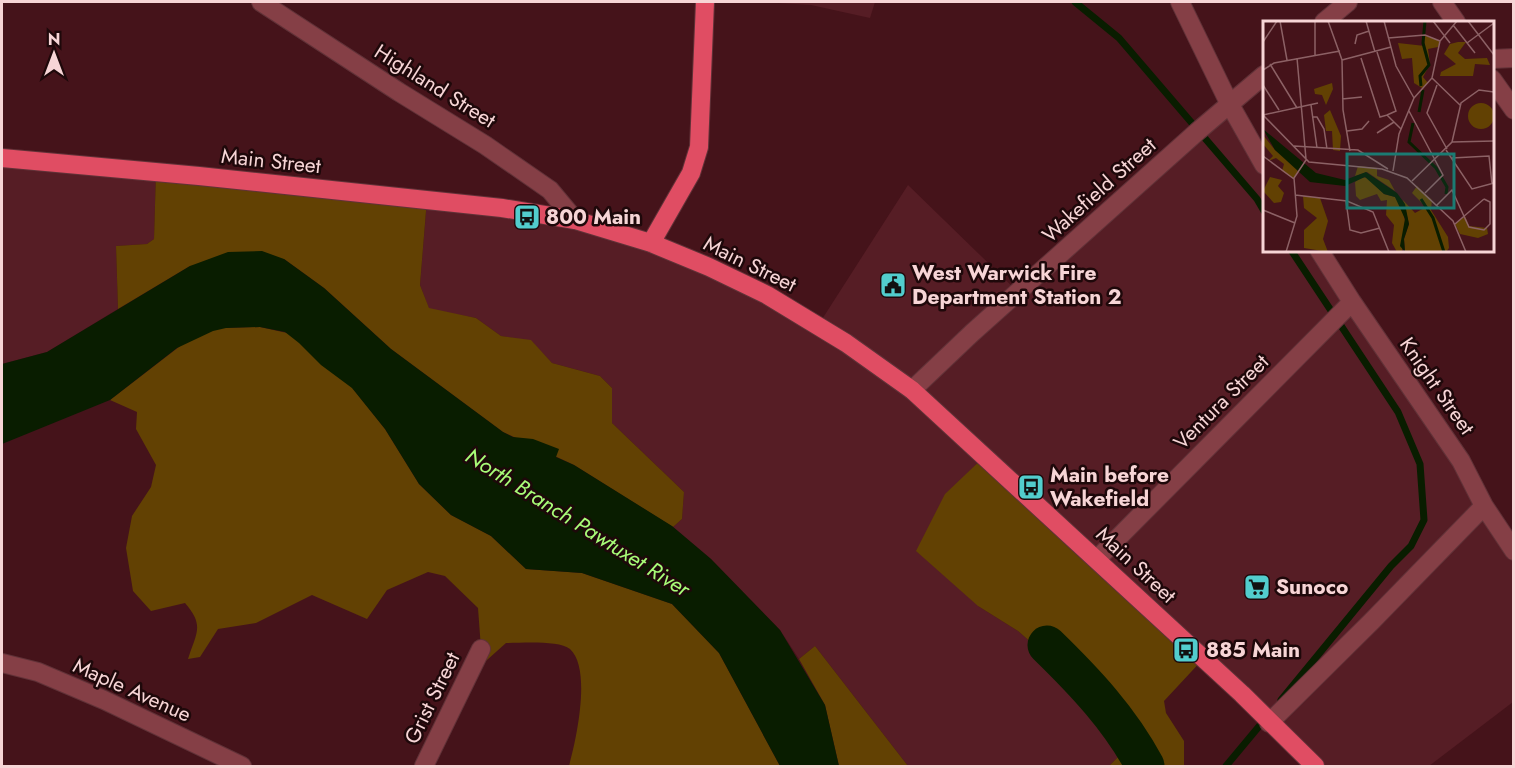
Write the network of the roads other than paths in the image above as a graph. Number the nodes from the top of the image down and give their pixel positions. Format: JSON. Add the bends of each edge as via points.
{"nodes":[{"id":1,"x":261,"y":2,"type":"edge"},
{"id":2,"x":705,"y":2,"type":"edge"},
{"id":3,"x":1180,"y":2,"type":"edge"},
{"id":4,"x":1348,"y":2,"type":"edge"},
{"id":5,"x":1442,"y":2,"type":"edge"},
{"id":6,"x":1325,"y":21,"type":"edge"},
{"id":7,"x":1455,"y":21,"type":"edge"},
{"id":8,"x":1514,"y":58,"type":"edge"},
{"id":9,"x":1494,"y":60,"type":"edge"},
{"id":10,"x":1263,"y":76,"type":"edge"},
{"id":11,"x":1494,"y":82,"type":"edge"},
{"id":12,"x":1229,"y":103,"type":"junction"},
{"id":13,"x":1514,"y":110,"type":"edge"},
{"id":14,"x":2,"y":158,"type":"edge"},
{"id":15,"x":1263,"y":163,"type":"edge"},
{"id":16,"x":574,"y":220,"type":"junction"},
{"id":17,"x":651,"y":243,"type":"junction"},
{"id":18,"x":1320,"y":252,"type":"edge"},
{"id":19,"x":1352,"y":302,"type":"junction"},
{"id":20,"x":912,"y":390,"type":"junction"},
{"id":21,"x":1484,"y":506,"type":"junction"},
{"id":22,"x":1514,"y":551,"type":"edge"},
{"id":23,"x":1097,"y":560,"type":"junction"},
{"id":24,"x":481,"y":649,"type":"dead end"},
{"id":25,"x":2,"y":663,"type":"edge"},
{"id":26,"x":1265,"y":718,"type":"junction"},
{"id":27,"x":242,"y":766,"type":"edge"},
{"id":28,"x":424,"y":766,"type":"edge"},
{"id":29,"x":1315,"y":766,"type":"edge"}],
"edges":[{"from":1,"to":16,"type":"street","name":"Highland Street","via":[[550,190]]},
{"from":2,"to":17,"type":"main road","via":[[699,147],[691,173]]},
{"from":3,"to":12,"type":"street"},
{"from":4,"to":6,"type":"street"},
{"from":5,"to":7,"type":"street"},
{"from":8,"to":9,"type":"street"},
{"from":10,"to":12,"type":"street","name":"Wakefield Street"},
{"from":11,"to":13,"type":"street"},
{"from":12,"to":15,"type":"street"},
{"from":12,"to":20,"type":"street","name":"Wakefield Street"},
{"from":14,"to":16,"type":"main road","name":"Main Street","via":[[440,200]]},
{"from":16,"to":17,"type":"main road","name":"Main Street"},
{"from":17,"to":20,"type":"main road","name":"Main Street","via":[[767,295],[846,343]]},
{"from":18,"to":19,"type":"street","name":"Knight Street"},
{"from":19,"to":21,"type":"street","name":"Knight Street","via":[[1461,461]]},
{"from":19,"to":23,"type":"street","name":"Ventura Street"},
{"from":20,"to":23,"type":"main road","name":"Main Street"},
{"from":21,"to":22,"type":"street","name":"Knight Street"},
{"from":21,"to":26,"type":"street","via":[[1372,621]]},
{"from":23,"to":26,"type":"main road","name":"Main Street"},
{"from":24,"to":28,"type":"street","name":"Grist Street"},
{"from":25,"to":27,"type":"street","name":"Maple Avenue","via":[[38,672],[104,700]]},
{"from":26,"to":29,"type":"main road","name":"Main Street"}]}
